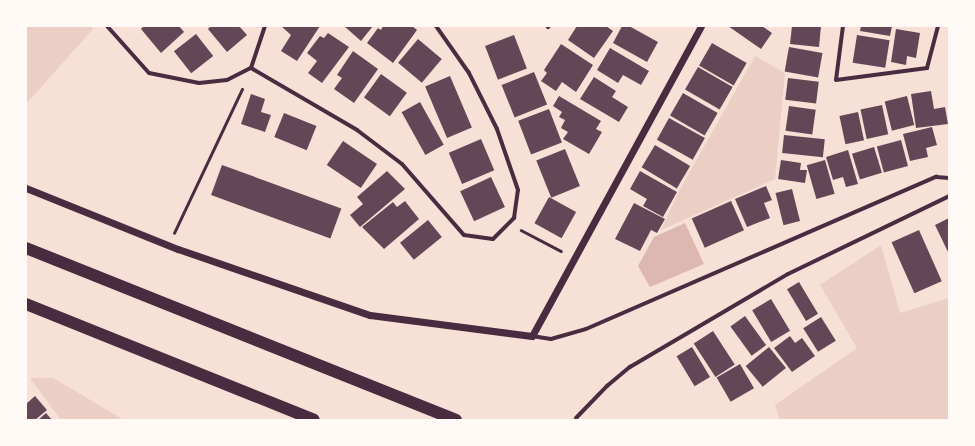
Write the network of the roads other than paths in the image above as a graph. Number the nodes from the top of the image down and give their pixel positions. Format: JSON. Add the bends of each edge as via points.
{"nodes":[{"id":1,"x":107,"y":26,"type":"edge"},
{"id":2,"x":265,"y":26,"type":"edge"},
{"id":3,"x":436,"y":26,"type":"edge"},
{"id":4,"x":701,"y":26,"type":"edge"},
{"id":5,"x":843,"y":26,"type":"edge"},
{"id":6,"x":938,"y":26,"type":"edge"},
{"id":7,"x":251,"y":68,"type":"junction"},
{"id":8,"x":949,"y":178,"type":"edge"},
{"id":9,"x":26,"y":188,"type":"edge"},
{"id":10,"x":949,"y":196,"type":"edge"},
{"id":11,"x":26,"y":248,"type":"edge"},
{"id":12,"x":26,"y":304,"type":"edge"},
{"id":13,"x":532,"y":336,"type":"junction"},
{"id":14,"x":576,"y":418,"type":"dead end"},
{"id":15,"x":314,"y":420,"type":"edge"},
{"id":16,"x":456,"y":420,"type":"edge"}],
"edges":[{"from":1,"to":7,"type":"street","via":[[150,73],[199,83],[227,80]]},
{"from":2,"to":7,"type":"street"},
{"from":3,"to":7,"type":"street","via":[[469,72],[497,129],[518,190],[514,218],[493,239],[464,235],[402,164],[357,130]]},
{"from":4,"to":13,"type":"street"},
{"from":5,"to":6,"type":"street","via":[[836,80],[927,68]]},
{"from":8,"to":13,"type":"street","via":[[936,177],[586,329],[551,339]]},
{"from":9,"to":13,"type":"street","via":[[168,245],[370,315]]},
{"from":10,"to":14,"type":"street","via":[[788,274],[630,367]]},
{"from":11,"to":16,"type":"highway"},
{"from":12,"to":15,"type":"highway"}]}
